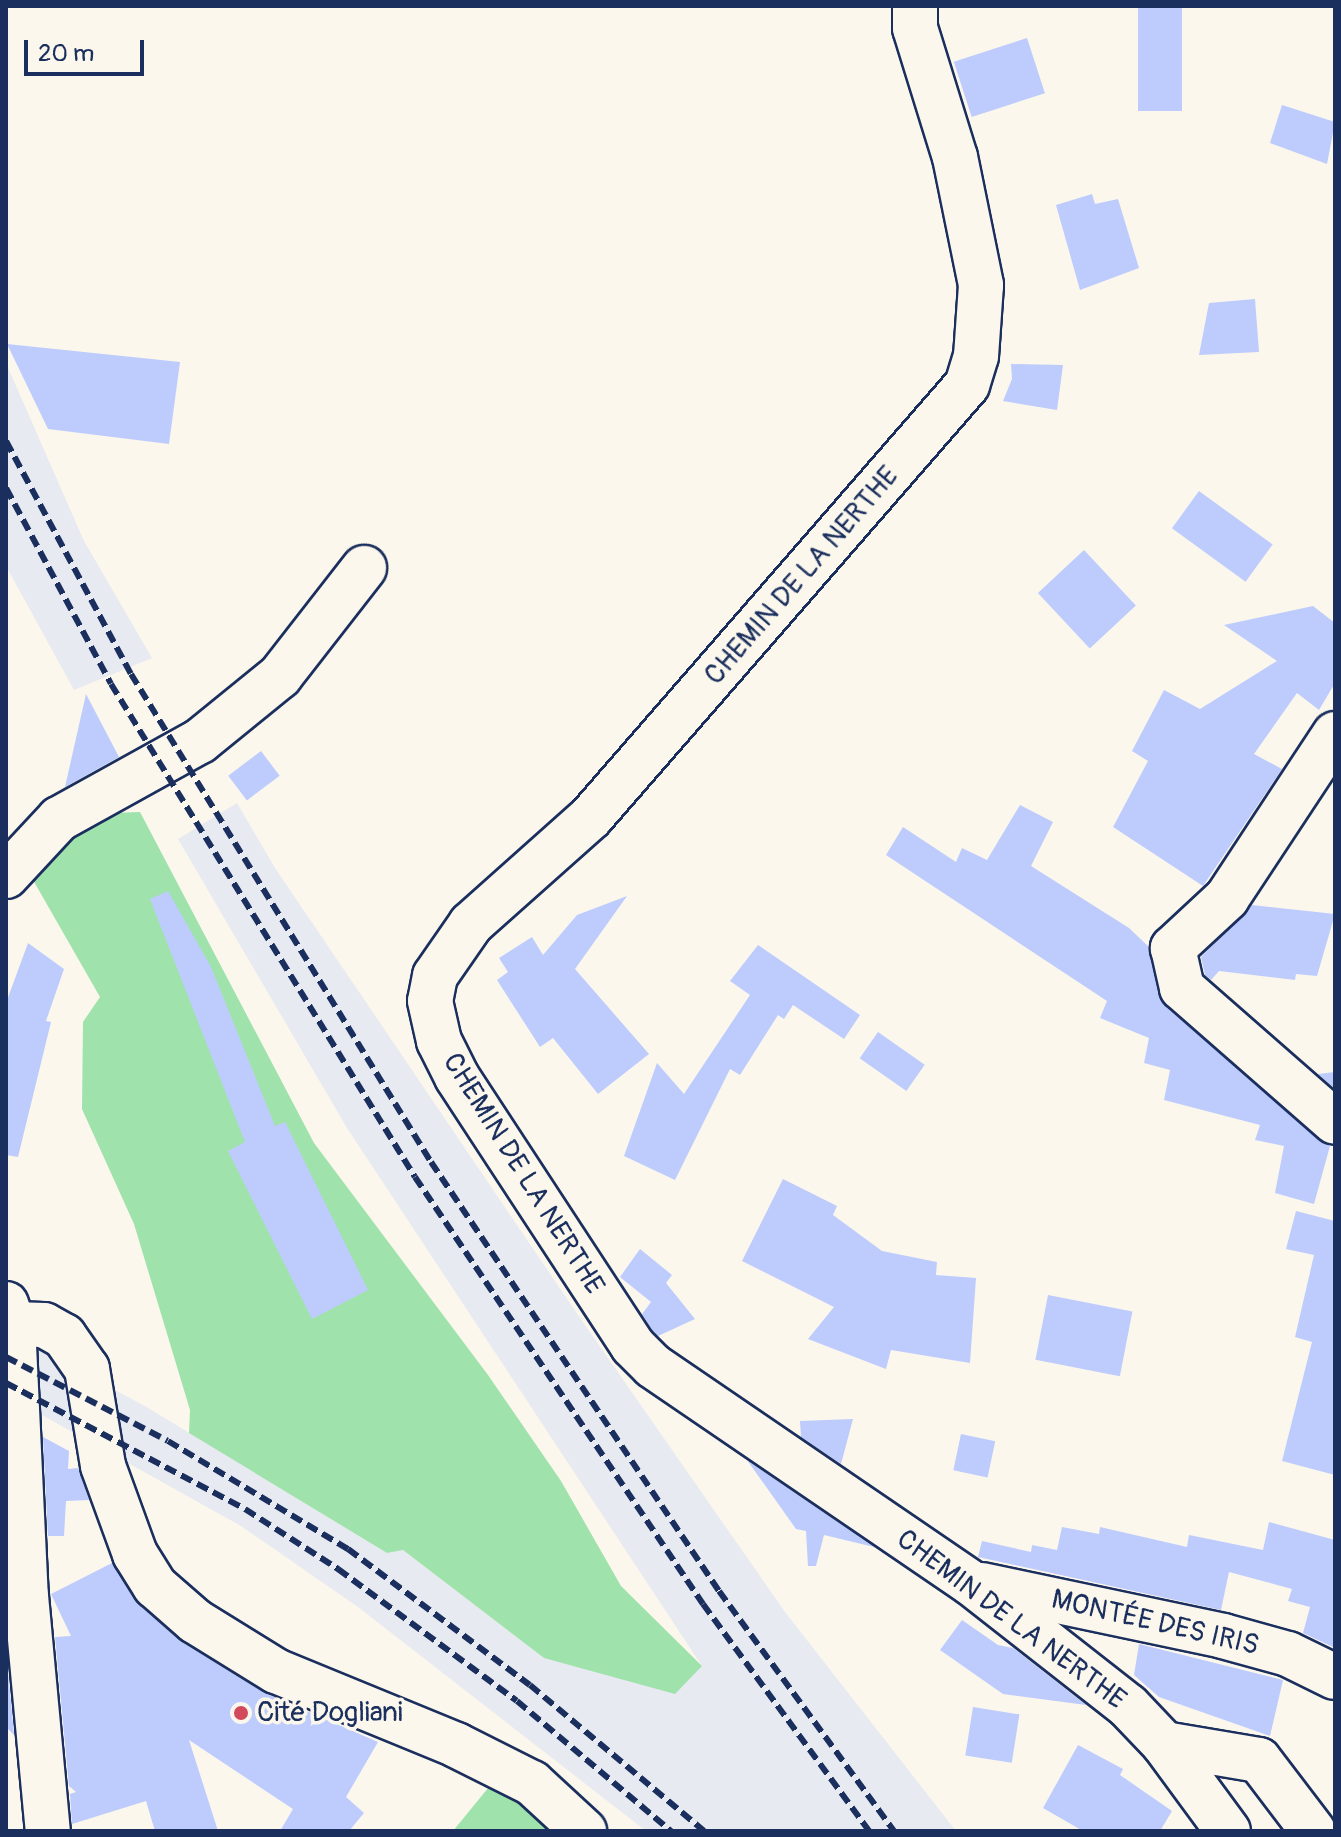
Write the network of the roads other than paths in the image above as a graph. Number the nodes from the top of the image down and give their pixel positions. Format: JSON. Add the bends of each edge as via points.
{"nodes":[{"id":1,"x":915,"y":6,"type":"edge"},
{"id":2,"x":364,"y":568,"type":"dead end"},
{"id":3,"x":1335,"y":734,"type":"edge"},
{"id":4,"x":6,"y":876,"type":"edge"},
{"id":5,"x":1335,"y":1122,"type":"edge"},
{"id":6,"x":10,"y":1314,"type":"edge"},
{"id":7,"x":971,"y":1583,"type":"junction"},
{"id":8,"x":1335,"y":1677,"type":"edge"},
{"id":9,"x":1164,"y":1744,"type":"junction"},
{"id":10,"x":48,"y":1831,"type":"edge"},
{"id":11,"x":584,"y":1831,"type":"edge"},
{"id":12,"x":1228,"y":1831,"type":"edge"},
{"id":13,"x":1313,"y":1831,"type":"edge"}],
"edges":[{"from":1,"to":7,"type":"street","name":"CHEMIN DE LA NERTHE","via":[[915,28],[955,157],[981,285],[976,356],[967,385],[591,817],[471,924],[435,976],[430,1001],[439,1041],[457,1077],[633,1346],[653,1366]]},
{"from":2,"to":4,"type":"street","via":[[280,676],[200,741],[59,819]]},
{"from":3,"to":5,"type":"street","via":[[1227,898],[1173,948],[1182,988]]},
{"from":6,"to":10,"type":"street","via":[[26,1596]]},
{"from":6,"to":11,"type":"street","via":[[64,1336],[87,1369],[103,1466],[135,1554],[155,1586],[195,1621],[276,1671],[456,1745],[532,1783]]},
{"from":7,"to":8,"type":"street","name":"MONTÉE DES IRIS","via":[[1223,1636],[1288,1654]]},
{"from":7,"to":9,"type":"street","name":"CHEMIN DE LA NERTHE","via":[[1128,1706]]},
{"from":9,"to":12,"type":"street","name":"CHEMIN DE LA NERTHE"},
{"from":9,"to":13,"type":"street","via":[[1259,1760]]}]}
